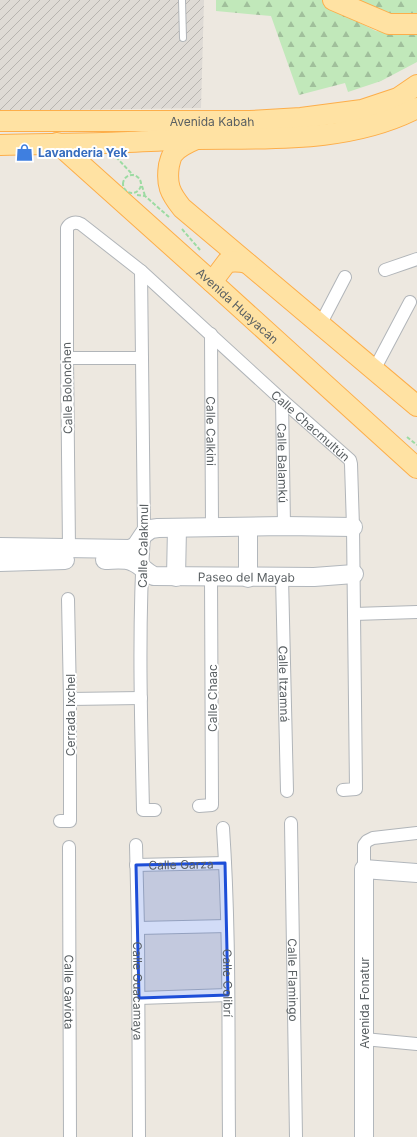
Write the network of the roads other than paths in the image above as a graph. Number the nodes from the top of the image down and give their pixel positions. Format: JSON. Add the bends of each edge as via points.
{"nodes":[{"id":1,"x":182,"y":0,"type":"edge"},
{"id":2,"x":334,"y":0,"type":"edge"},
{"id":3,"x":417,"y":24,"type":"edge"},
{"id":4,"x":183,"y":38,"type":"dead end"},
{"id":5,"x":417,"y":85,"type":"edge"},
{"id":6,"x":417,"y":108,"type":"edge"},
{"id":7,"x":250,"y":121,"type":"junction"},
{"id":8,"x":0,"y":122,"type":"edge"},
{"id":9,"x":195,"y":139,"type":"junction"},
{"id":10,"x":57,"y":143,"type":"junction"},
{"id":11,"x":0,"y":145,"type":"edge"},
{"id":12,"x":67,"y":228,"type":"joint"},
{"id":13,"x":417,"y":259,"type":"edge"},
{"id":14,"x":247,"y":263,"type":"junction"},
{"id":15,"x":385,"y":270,"type":"dead end"},
{"id":16,"x":140,"y":271,"type":"junction"},
{"id":17,"x":345,"y":277,"type":"dead end"},
{"id":18,"x":212,"y":282,"type":"junction"},
{"id":19,"x":410,"y":302,"type":"dead end"},
{"id":20,"x":320,"y":325,"type":"junction"},
{"id":21,"x":211,"y":334,"type":"junction"},
{"id":22,"x":67,"y":358,"type":"junction"},
{"id":23,"x":142,"y":358,"type":"junction"},
{"id":24,"x":374,"y":370,"type":"junction"},
{"id":25,"x":282,"y":400,"type":"junction"},
{"id":26,"x":417,"y":406,"type":"edge"},
{"id":27,"x":417,"y":468,"type":"edge"},
{"id":28,"x":284,"y":526,"type":"junction"},
{"id":29,"x":212,"y":527,"type":"junction"},
{"id":30,"x":248,"y":527,"type":"junction"},
{"id":31,"x":353,"y":527,"type":"junction"},
{"id":32,"x":177,"y":528,"type":"junction"},
{"id":33,"x":144,"y":534,"type":"junction"},
{"id":34,"x":0,"y":547,"type":"edge"},
{"id":35,"x":69,"y":548,"type":"junction"},
{"id":36,"x":0,"y":562,"type":"edge"},
{"id":37,"x":142,"y":568,"type":"junction"},
{"id":38,"x":354,"y":574,"type":"junction"},
{"id":39,"x":176,"y":577,"type":"junction"},
{"id":40,"x":211,"y":577,"type":"junction"},
{"id":41,"x":282,"y":577,"type":"junction"},
{"id":42,"x":248,"y":578,"type":"junction"},
{"id":43,"x":68,"y":599,"type":"dead end"},
{"id":44,"x":417,"y":612,"type":"edge"},
{"id":45,"x":354,"y":614,"type":"junction"},
{"id":46,"x":140,"y":698,"type":"junction"},
{"id":47,"x":70,"y":699,"type":"junction"},
{"id":48,"x":343,"y":790,"type":"dead end"},
{"id":49,"x":287,"y":791,"type":"dead end"},
{"id":50,"x":199,"y":806,"type":"dead end"},
{"id":51,"x":155,"y":810,"type":"dead end"},
{"id":52,"x":60,"y":821,"type":"dead end"},
{"id":53,"x":290,"y":823,"type":"dead end"},
{"id":54,"x":223,"y":828,"type":"dead end"},
{"id":55,"x":417,"y":833,"type":"edge"},
{"id":56,"x":136,"y":845,"type":"dead end"},
{"id":57,"x":69,"y":847,"type":"dead end"},
{"id":58,"x":225,"y":863,"type":"junction"},
{"id":59,"x":136,"y":865,"type":"junction"},
{"id":60,"x":364,"y":869,"type":"junction"},
{"id":61,"x":417,"y":873,"type":"edge"},
{"id":62,"x":227,"y":926,"type":"junction"},
{"id":63,"x":138,"y":928,"type":"junction"},
{"id":64,"x":228,"y":996,"type":"junction"},
{"id":65,"x":139,"y":998,"type":"junction"},
{"id":66,"x":364,"y":1039,"type":"junction"},
{"id":67,"x":417,"y":1044,"type":"edge"},
{"id":68,"x":70,"y":1137,"type":"edge"},
{"id":69,"x":139,"y":1137,"type":"edge"},
{"id":70,"x":229,"y":1137,"type":"edge"},
{"id":71,"x":296,"y":1137,"type":"edge"},
{"id":72,"x":364,"y":1137,"type":"edge"}],
"edges":[{"from":1,"to":4,"type":"lane"},
{"from":2,"to":3,"type":"main road","via":[[389,24]]},
{"from":5,"to":7,"type":"main road","name":"Avenida Kabah","via":[[398,98],[362,110],[302,118]]},
{"from":6,"to":9,"type":"main road","name":"Avenida Kabah","via":[[403,116],[364,128],[300,138]]},
{"from":7,"to":8,"type":"main road","name":"Avenida Kabah"},
{"from":7,"to":9,"type":"main road"},
{"from":9,"to":10,"type":"main road","name":"Avenida Kabah"},
{"from":9,"to":14,"type":"main road","via":[[172,154],[167,179],[173,196],[182,208]]},
{"from":10,"to":11,"type":"main road","name":"Avenida Kabah"},
{"from":10,"to":18,"type":"main road","name":"Avenida Huayacán"},
{"from":12,"to":16,"type":"street","name":"Calle Chacmultún","via":[[73,223],[81,224]]},
{"from":12,"to":22,"type":"street","name":"Calle Bolonchen"},
{"from":13,"to":15,"type":"street"},
{"from":14,"to":18,"type":"main road","via":[[227,262]]},
{"from":14,"to":20,"type":"main road"},
{"from":16,"to":21,"type":"street","name":"Calle Chacmultún"},
{"from":16,"to":23,"type":"street","name":"Calle Calakmul"},
{"from":17,"to":20,"type":"street"},
{"from":18,"to":27,"type":"main road","name":"Avenida Huayacán"},
{"from":19,"to":24,"type":"street"},
{"from":20,"to":24,"type":"main road"},
{"from":21,"to":25,"type":"street","name":"Calle Chacmultún"},
{"from":21,"to":29,"type":"street","name":"Calle Calkini"},
{"from":22,"to":23,"type":"street"},
{"from":22,"to":35,"type":"street","name":"Calle Bolonchen"},
{"from":23,"to":33,"type":"street","name":"Calle Calakmul"},
{"from":24,"to":26,"type":"main road"},
{"from":25,"to":28,"type":"street","name":"Calle Balamkú"},
{"from":25,"to":31,"type":"street","name":"Calle Chacmultún","via":[[350,460]]},
{"from":28,"to":30,"type":"street"},
{"from":28,"to":31,"type":"street"},
{"from":29,"to":30,"type":"street"},
{"from":29,"to":32,"type":"street"},
{"from":30,"to":42,"type":"street"},
{"from":31,"to":38,"type":"street","name":"Calle Chacmultún"},
{"from":32,"to":33,"type":"street","via":[[151,529]]},
{"from":32,"to":39,"type":"street"},
{"from":33,"to":35,"type":"street","via":[[136,546],[130,548]]},
{"from":33,"to":37,"type":"street","name":"Calle Calakmul"},
{"from":34,"to":35,"type":"street"},
{"from":36,"to":37,"type":"street","name":"Paseo del Mayab","via":[[123,560],[133,562]]},
{"from":37,"to":39,"type":"street","name":"Paseo del Mayab","via":[[154,576]]},
{"from":37,"to":46,"type":"street","name":"Calle Calakmul"},
{"from":38,"to":41,"type":"street","name":"Paseo del Mayab"},
{"from":38,"to":45,"type":"street","name":"Calle Chacmultún"},
{"from":39,"to":40,"type":"street","name":"Paseo del Mayab"},
{"from":40,"to":42,"type":"street","name":"Paseo del Mayab"},
{"from":40,"to":50,"type":"street","name":"Calle Chaac","via":[[212,805]]},
{"from":41,"to":42,"type":"street","name":"Paseo del Mayab"},
{"from":41,"to":49,"type":"street","name":"Calle Itzamná"},
{"from":43,"to":47,"type":"street","name":"Cerrada Ixchel"},
{"from":44,"to":45,"type":"street"},
{"from":45,"to":48,"type":"street","name":"Calle Chacmultún","via":[[356,789]]},
{"from":46,"to":47,"type":"street"},
{"from":46,"to":51,"type":"street","name":"Calle Calakmul","via":[[143,810]]},
{"from":47,"to":52,"type":"street","name":"Cerrada Ixchel","via":[[70,821]]},
{"from":53,"to":71,"type":"street","name":"Calle Flamingo"},
{"from":54,"to":58,"type":"street","name":"Calle Colibrí"},
{"from":55,"to":60,"type":"street","via":[[373,838],[367,841],[364,845]]},
{"from":56,"to":59,"type":"street","name":"Calle Guacamaya"},
{"from":57,"to":68,"type":"street","name":"Calle Gaviota"},
{"from":58,"to":59,"type":"street","name":"Calle Garza"},
{"from":58,"to":62,"type":"street","name":"Calle Colibrí"},
{"from":59,"to":63,"type":"street","name":"Calle Guacamaya"},
{"from":60,"to":61,"type":"street"},
{"from":60,"to":66,"type":"street","name":"Avenida Fonatur"},
{"from":62,"to":63,"type":"street"},
{"from":62,"to":64,"type":"street","name":"Calle Colibrí"},
{"from":63,"to":65,"type":"street","name":"Calle Guacamaya"},
{"from":64,"to":65,"type":"street"},
{"from":64,"to":70,"type":"street","name":"Calle Colibrí"},
{"from":65,"to":69,"type":"street","name":"Calle Guacamaya"},
{"from":66,"to":67,"type":"street"},
{"from":66,"to":72,"type":"street","name":"Avenida Fonatur"}]}
